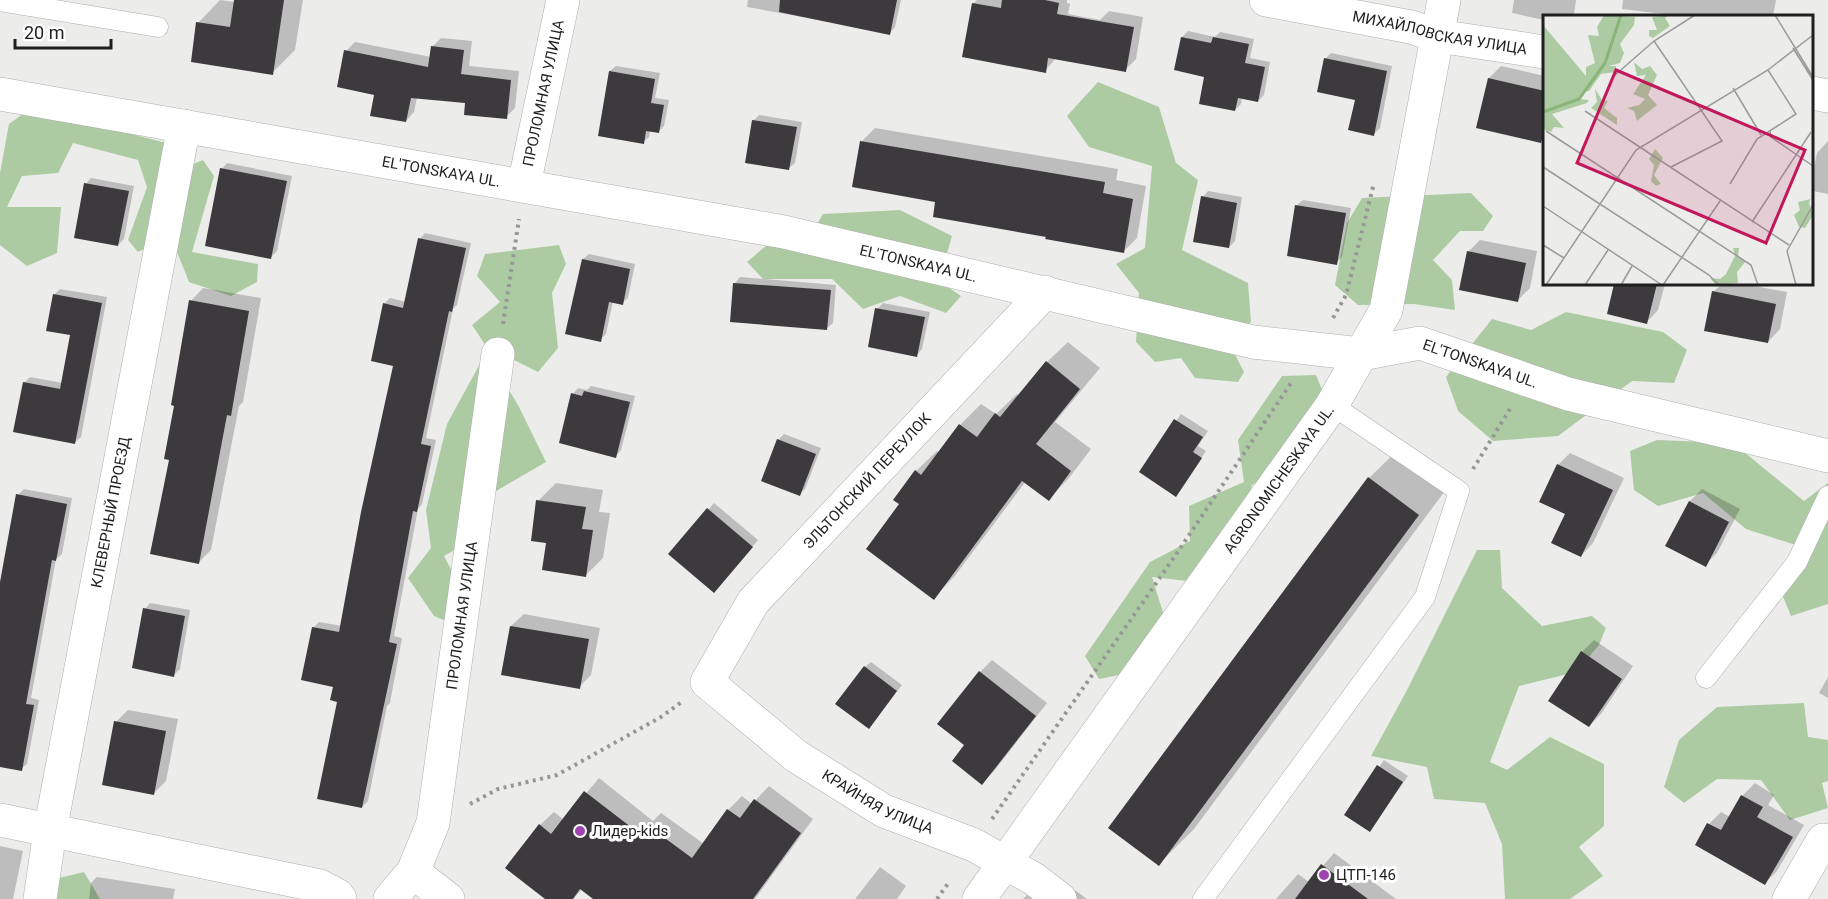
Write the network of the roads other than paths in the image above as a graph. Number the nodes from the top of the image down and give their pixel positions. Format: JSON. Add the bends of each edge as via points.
{"nodes":[{"id":1,"x":563,"y":0,"type":"edge"},
{"id":2,"x":1266,"y":0,"type":"edge"},
{"id":3,"x":1444,"y":0,"type":"edge"},
{"id":4,"x":0,"y":2,"type":"edge"},
{"id":5,"x":158,"y":27,"type":"dead end"},
{"id":6,"x":1438,"y":36,"type":"junction"},
{"id":7,"x":1543,"y":52,"type":"edge"},
{"id":8,"x":1813,"y":93,"type":"edge"},
{"id":9,"x":0,"y":94,"type":"edge"},
{"id":10,"x":1828,"y":96,"type":"edge"},
{"id":11,"x":184,"y":126,"type":"junction"},
{"id":12,"x":524,"y":185,"type":"junction"},
{"id":13,"x":1045,"y":292,"type":"junction"},
{"id":14,"x":498,"y":354,"type":"road end"},
{"id":15,"x":1361,"y":354,"type":"junction"},
{"id":16,"x":1332,"y":405,"type":"junction"},
{"id":17,"x":1828,"y":456,"type":"edge"},
{"id":18,"x":1828,"y":496,"type":"edge"},
{"id":19,"x":1706,"y":678,"type":"dead end"},
{"id":20,"x":707,"y":682,"type":"joint"},
{"id":21,"x":0,"y":820,"type":"edge"},
{"id":22,"x":50,"y":831,"type":"junction"},
{"id":23,"x":1823,"y":840,"type":"dead end"},
{"id":24,"x":1003,"y":863,"type":"junction"},
{"id":25,"x":413,"y":872,"type":"junction"},
{"id":26,"x":40,"y":899,"type":"edge"},
{"id":27,"x":340,"y":899,"type":"edge"},
{"id":28,"x":390,"y":899,"type":"edge"},
{"id":29,"x":448,"y":899,"type":"edge"},
{"id":30,"x":979,"y":899,"type":"edge"},
{"id":31,"x":1060,"y":899,"type":"edge"},
{"id":32,"x":1203,"y":899,"type":"edge"},
{"id":33,"x":1789,"y":899,"type":"edge"}],
"edges":[{"from":1,"to":12,"type":"street","name":"ПРОЛОМНАЯ УЛИЦА"},
{"from":2,"to":6,"type":"street","name":"МИХАЙЛОВСКАЯ УЛИЦА","via":[[1411,27]]},
{"from":3,"to":6,"type":"street","name":"AGRONOMICHESKAYA UL."},
{"from":4,"to":5,"type":"lane"},
{"from":6,"to":7,"type":"street","name":"МИХАЙЛОВСКАЯ УЛИЦА"},
{"from":6,"to":15,"type":"street","name":"AGRONOMICHESKAYA UL.","via":[[1386,310]]},
{"from":8,"to":10,"type":"street"},
{"from":9,"to":11,"type":"street","name":"EL'TONSKAYA UL."},
{"from":11,"to":12,"type":"street","name":"EL'TONSKAYA UL."},
{"from":11,"to":22,"type":"street","name":"КЛЕВЕРНЫЙ ПРОЕЗД"},
{"from":12,"to":13,"type":"street","name":"EL'TONSKAYA UL.","via":[[784,232]]},
{"from":13,"to":15,"type":"street","name":"EL'TONSKAYA UL.","via":[[1253,342]]},
{"from":13,"to":20,"type":"street","name":"ЭЛЬТОНСКИЙ ПЕРЕУЛОК","via":[[753,602]]},
{"from":14,"to":25,"type":"street","name":"ПРОЛОМНАЯ УЛИЦА","via":[[434,823]]},
{"from":15,"to":16,"type":"street","name":"AGRONOMICHESKAYA UL."},
{"from":15,"to":17,"type":"street","name":"EL'TONSKAYA UL.","via":[[1420,343],[1568,394]]},
{"from":16,"to":24,"type":"street","name":"AGRONOMICHESKAYA UL."},
{"from":16,"to":32,"type":"lane","via":[[1459,491],[1425,597]]},
{"from":18,"to":19,"type":"lane","via":[[1797,562]]},
{"from":20,"to":24,"type":"street","name":"КРАЙНЯЯ УЛИЦА","via":[[796,756],[884,811],[974,845]]},
{"from":21,"to":22,"type":"street"},
{"from":22,"to":26,"type":"street","name":"КЛЕВЕРНЫЙ ПРОЕЗД"},
{"from":22,"to":27,"type":"street","via":[[320,886]]},
{"from":23,"to":33,"type":"street"},
{"from":24,"to":30,"type":"street","name":"AGRONOMICHESKAYA UL."},
{"from":24,"to":31,"type":"street","name":"КРАЙНЯЯ УЛИЦА","via":[[1034,879]]},
{"from":25,"to":28,"type":"street","name":"ПРОЛОМНАЯ УЛИЦА"},
{"from":25,"to":29,"type":"street"}]}
